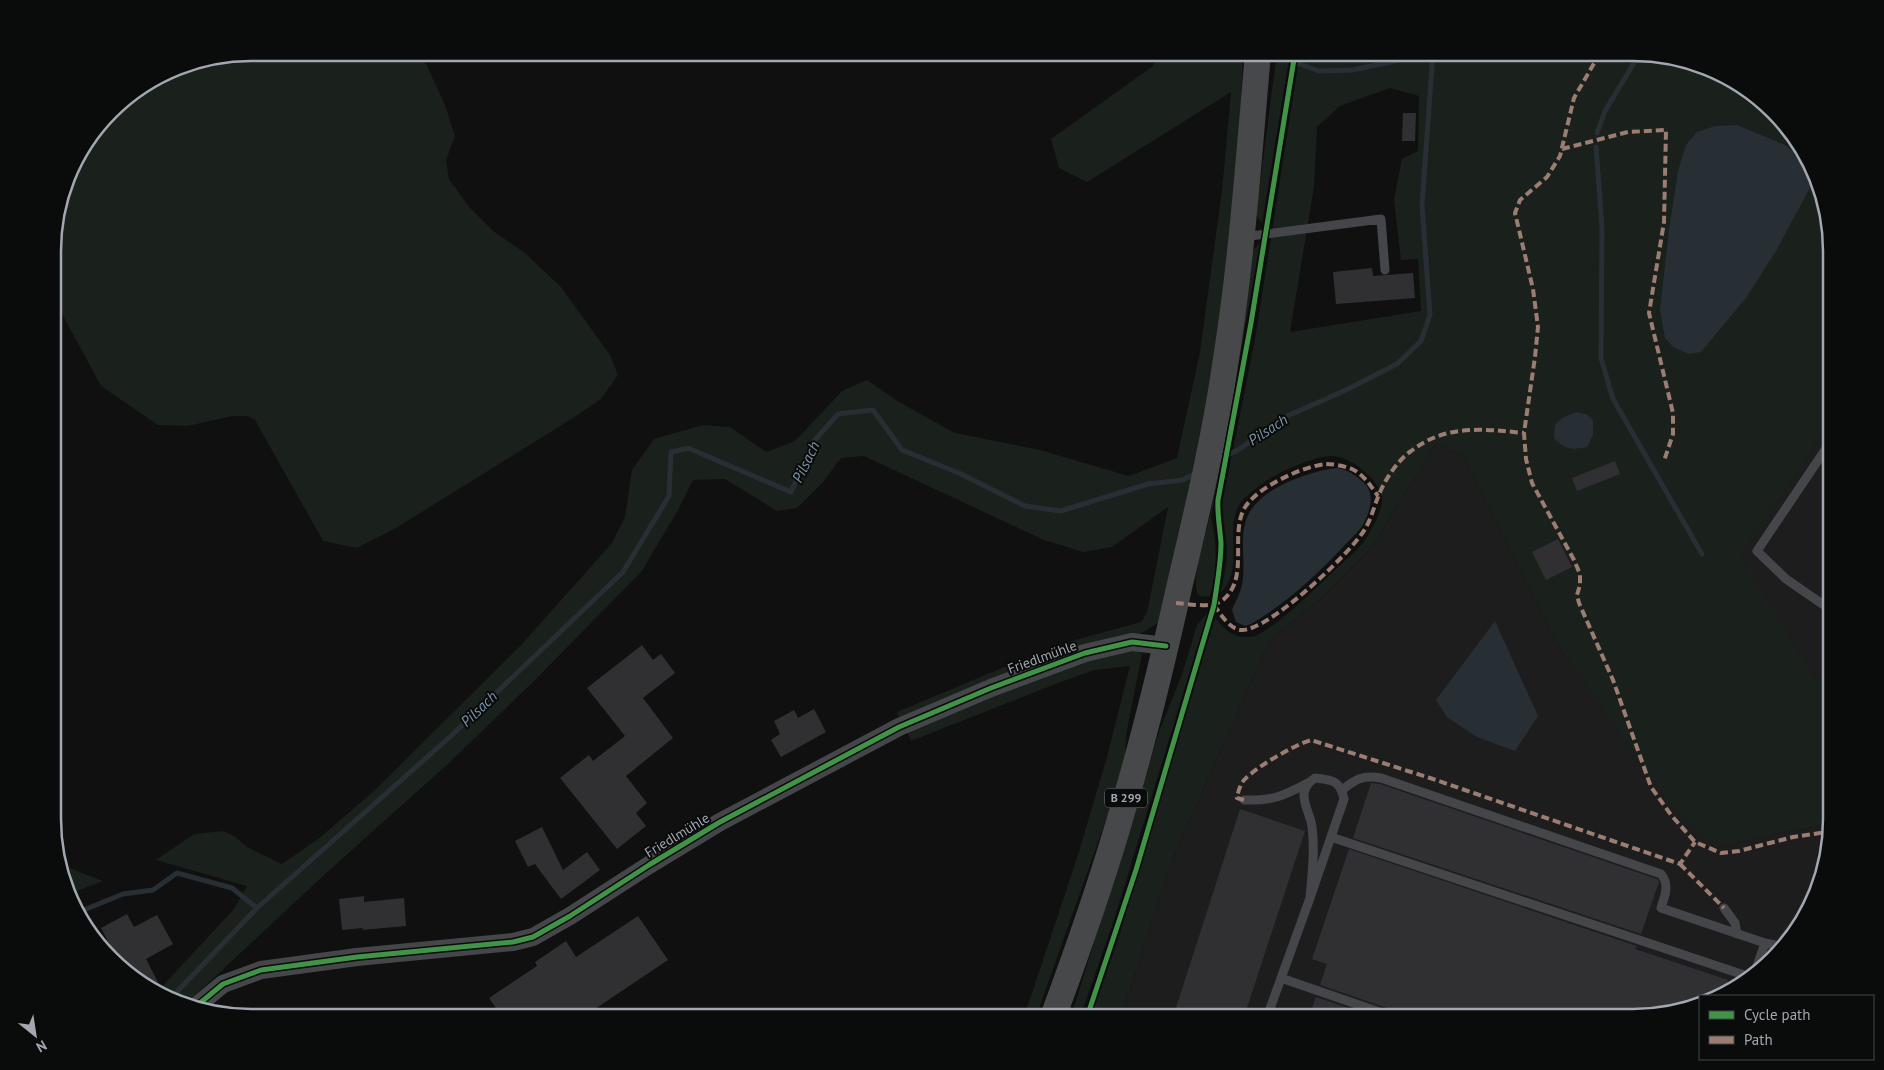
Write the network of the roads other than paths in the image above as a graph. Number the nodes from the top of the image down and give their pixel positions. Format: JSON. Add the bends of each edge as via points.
{"nodes":[{"id":1,"x":1258,"y":61,"type":"edge"},
{"id":2,"x":1242,"y":238,"type":"junction"},
{"id":3,"x":1385,"y":270,"type":"dead end"},
{"id":4,"x":1823,"y":453,"type":"edge"},
{"id":5,"x":1823,"y":604,"type":"edge"},
{"id":6,"x":1166,"y":646,"type":"junction"},
{"id":7,"x":1308,"y":783,"type":"junction"},
{"id":8,"x":1342,"y":790,"type":"junction"},
{"id":9,"x":1244,"y":800,"type":"dead end"},
{"id":10,"x":1331,"y":837,"type":"junction"},
{"id":11,"x":1310,"y":898,"type":"junction"},
{"id":12,"x":1724,"y":908,"type":"dead end"},
{"id":13,"x":1737,"y":934,"type":"junction"},
{"id":14,"x":1765,"y":943,"type":"junction"},
{"id":15,"x":1775,"y":945,"type":"edge"},
{"id":16,"x":1759,"y":961,"type":"edge"},
{"id":17,"x":1743,"y":975,"type":"edge"},
{"id":18,"x":1281,"y":978,"type":"junction"},
{"id":19,"x":201,"y":1002,"type":"edge"},
{"id":20,"x":1056,"y":1009,"type":"edge"},
{"id":21,"x":1270,"y":1009,"type":"edge"},
{"id":22,"x":1371,"y":1009,"type":"edge"}],
"edges":[{"from":1,"to":2,"type":"main road","number":"B 299"},
{"from":2,"to":3,"type":"lane","via":[[1381,219]]},
{"from":2,"to":6,"type":"main road","number":"B 299","via":[[1210,451]]},
{"from":4,"to":5,"type":"lane","via":[[1757,550],[1786,579]]},
{"from":6,"to":19,"type":"street","name":"Friedlmühle","via":[[1132,642],[1085,653],[900,727],[720,822],[533,937],[513,942],[362,956],[261,970],[223,984]]},
{"from":6,"to":20,"type":"main road","number":"B 299","via":[[1115,836]]},
{"from":7,"to":8,"type":"lane","via":[[1315,778],[1329,780]]},
{"from":7,"to":9,"type":"lane","via":[[1276,799]]},
{"from":7,"to":11,"type":"lane","via":[[1304,793],[1312,826]]},
{"from":8,"to":10,"type":"lane","via":[[1344,799]]},
{"from":8,"to":13,"type":"lane","via":[[1354,780],[1367,776],[1381,778],[1661,874],[1667,889],[1661,908]]},
{"from":10,"to":11,"type":"lane"},
{"from":10,"to":17,"type":"lane"},
{"from":11,"to":18,"type":"lane"},
{"from":12,"to":13,"type":"lane","via":[[1735,923]]},
{"from":13,"to":14,"type":"lane"},
{"from":14,"to":15,"type":"lane"},
{"from":14,"to":16,"type":"lane"},
{"from":18,"to":21,"type":"lane"},
{"from":18,"to":22,"type":"lane"}]}
